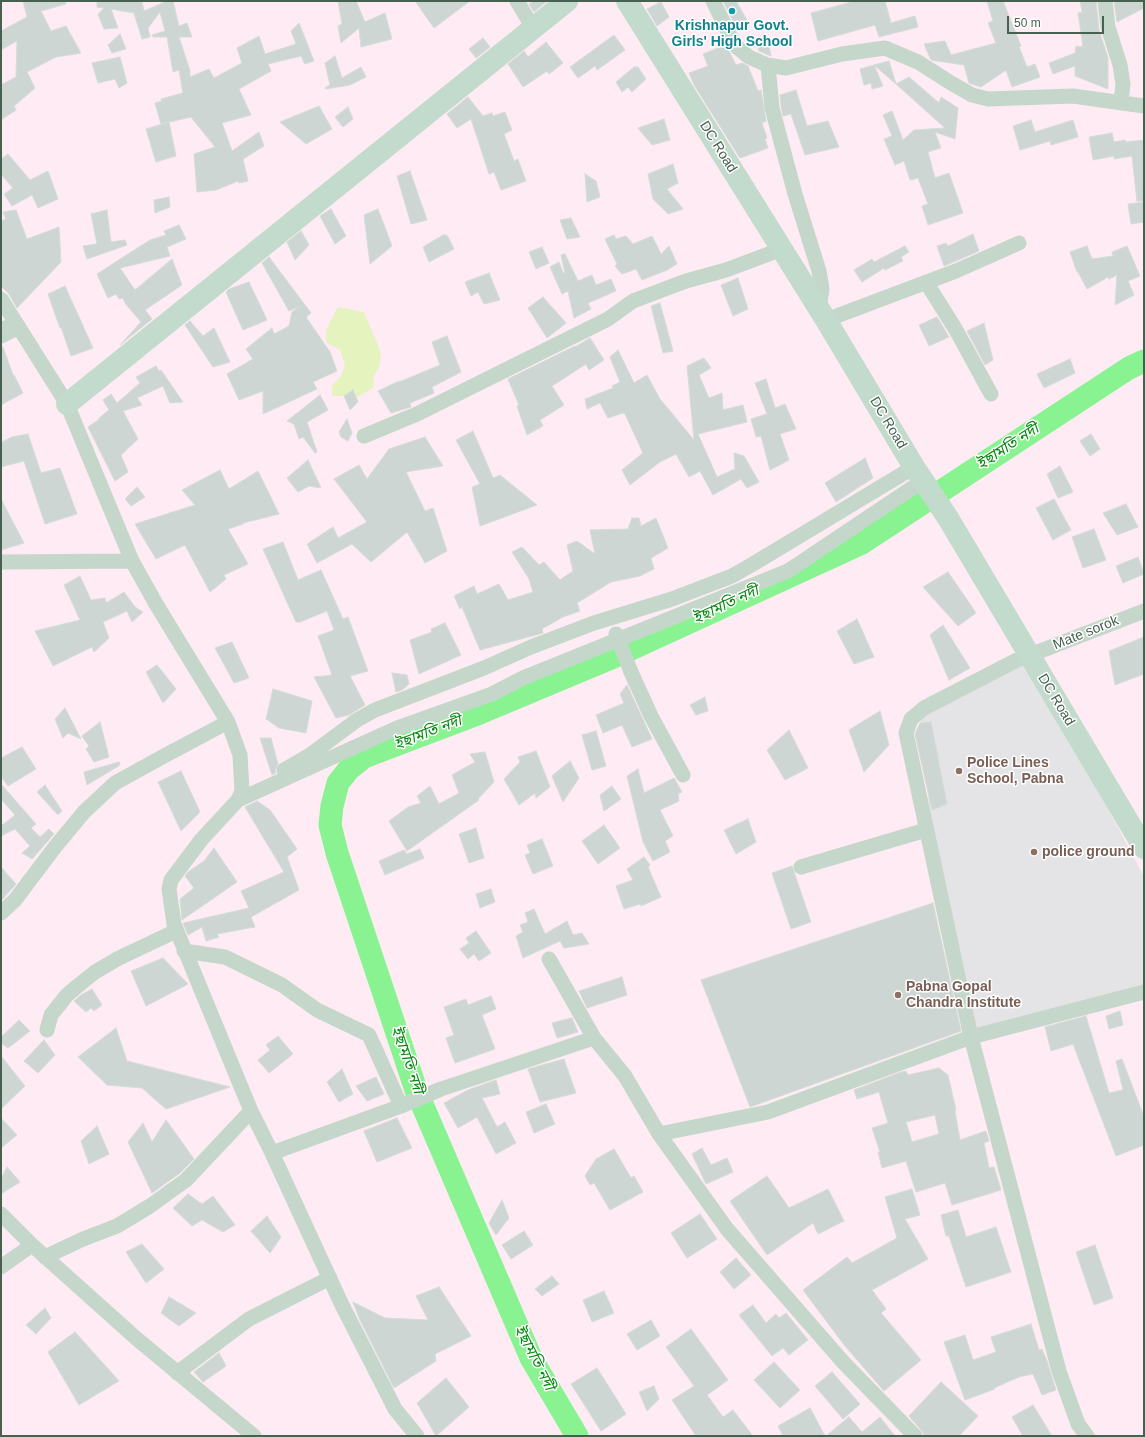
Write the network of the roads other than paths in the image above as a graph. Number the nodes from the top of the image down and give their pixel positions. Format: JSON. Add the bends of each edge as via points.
{"nodes":[{"id":1,"x":517,"y":1,"type":"edge"},
{"id":2,"x":567,"y":1,"type":"edge"},
{"id":3,"x":627,"y":1,"type":"edge"},
{"id":4,"x":713,"y":1,"type":"edge"},
{"id":5,"x":1105,"y":1,"type":"edge"},
{"id":6,"x":533,"y":28,"type":"junction"},
{"id":7,"x":768,"y":65,"type":"junction"},
{"id":8,"x":1121,"y":102,"type":"junction"},
{"id":9,"x":1144,"y":106,"type":"edge"},
{"id":10,"x":1019,"y":243,"type":"dead end"},
{"id":11,"x":782,"y":249,"type":"junction"},
{"id":12,"x":926,"y":282,"type":"junction"},
{"id":13,"x":1,"y":299,"type":"edge"},
{"id":14,"x":822,"y":314,"type":"junction"},
{"id":15,"x":17,"y":324,"type":"junction"},
{"id":16,"x":1,"y":326,"type":"edge"},
{"id":17,"x":1,"y":336,"type":"edge"},
{"id":18,"x":991,"y":394,"type":"dead end"},
{"id":19,"x":67,"y":404,"type":"junction"},
{"id":20,"x":364,"y":436,"type":"dead end"},
{"id":21,"x":919,"y":474,"type":"junction"},
{"id":22,"x":132,"y":561,"type":"junction"},
{"id":23,"x":1,"y":562,"type":"edge"},
{"id":24,"x":1144,"y":611,"type":"edge"},
{"id":25,"x":610,"y":618,"type":"junction"},
{"id":26,"x":1024,"y":658,"type":"junction"},
{"id":27,"x":228,"y":722,"type":"junction"},
{"id":28,"x":683,"y":776,"type":"dead end"},
{"id":29,"x":240,"y":795,"type":"junction"},
{"id":30,"x":926,"y":830,"type":"junction"},
{"id":31,"x":1144,"y":848,"type":"edge"},
{"id":32,"x":801,"y":867,"type":"dead end"},
{"id":33,"x":1,"y":913,"type":"edge"},
{"id":34,"x":176,"y":931,"type":"junction"},
{"id":35,"x":184,"y":951,"type":"junction"},
{"id":36,"x":549,"y":959,"type":"dead end"},
{"id":37,"x":1144,"y":992,"type":"edge"},
{"id":38,"x":47,"y":1030,"type":"dead end"},
{"id":39,"x":970,"y":1037,"type":"junction"},
{"id":40,"x":594,"y":1038,"type":"junction"},
{"id":41,"x":401,"y":1106,"type":"junction"},
{"id":42,"x":251,"y":1111,"type":"junction"},
{"id":43,"x":659,"y":1134,"type":"junction"},
{"id":44,"x":272,"y":1153,"type":"junction"},
{"id":45,"x":1,"y":1214,"type":"edge"},
{"id":46,"x":32,"y":1245,"type":"junction"},
{"id":47,"x":46,"y":1257,"type":"junction"},
{"id":48,"x":1,"y":1267,"type":"edge"},
{"id":49,"x":330,"y":1278,"type":"junction"},
{"id":50,"x":177,"y":1373,"type":"junction"},
{"id":51,"x":254,"y":1436,"type":"edge"},
{"id":52,"x":417,"y":1436,"type":"edge"},
{"id":53,"x":915,"y":1436,"type":"edge"},
{"id":54,"x":1087,"y":1436,"type":"edge"}],
"edges":[{"from":1,"to":6,"type":"street"},
{"from":2,"to":6,"type":"street"},
{"from":3,"to":11,"type":"street","name":"DC Road"},
{"from":4,"to":7,"type":"street","via":[[738,48]]},
{"from":5,"to":8,"type":"street","via":[[1108,27],[1120,65],[1123,84]]},
{"from":6,"to":19,"type":"street"},
{"from":7,"to":8,"type":"street","via":[[786,68],[842,54],[885,48],[918,62],[972,95],[988,99],[1073,96]]},
{"from":7,"to":14,"type":"street","via":[[772,108],[819,271]]},
{"from":8,"to":9,"type":"street"},
{"from":10,"to":12,"type":"street"},
{"from":11,"to":14,"type":"street","name":"DC Road"},
{"from":11,"to":20,"type":"street","via":[[633,301],[608,319],[417,414]]},
{"from":12,"to":14,"type":"street"},
{"from":12,"to":18,"type":"street"},
{"from":13,"to":15,"type":"street"},
{"from":14,"to":21,"type":"street","name":"DC Road"},
{"from":15,"to":16,"type":"lane"},
{"from":15,"to":17,"type":"street"},
{"from":15,"to":19,"type":"street"},
{"from":19,"to":22,"type":"street"},
{"from":21,"to":25,"type":"street","via":[[732,576],[672,599]]},
{"from":21,"to":26,"type":"street","name":"DC Road","via":[[948,518]]},
{"from":21,"to":29,"type":"street","via":[[788,571],[523,678],[492,694],[397,728]]},
{"from":22,"to":23,"type":"street"},
{"from":22,"to":27,"type":"street"},
{"from":24,"to":26,"type":"street","name":"Mate sorok"},
{"from":25,"to":28,"type":"street","bridge":true,"via":[[651,716]]},
{"from":25,"to":29,"type":"street","via":[[375,710],[357,720],[310,755]]},
{"from":26,"to":30,"type":"street","name":"Mate sorok","via":[[924,708],[910,720],[906,734]]},
{"from":26,"to":31,"type":"street","name":"DC Road"},
{"from":27,"to":29,"type":"street","via":[[240,756]]},
{"from":27,"to":33,"type":"street","via":[[115,783],[84,812],[15,900]]},
{"from":29,"to":34,"type":"street","via":[[171,880],[169,889]]},
{"from":30,"to":32,"type":"street"},
{"from":30,"to":39,"type":"street","name":"Mate sorok"},
{"from":34,"to":35,"type":"street"},
{"from":34,"to":38,"type":"street","via":[[95,972],[67,995],[51,1015]]},
{"from":35,"to":41,"type":"street","via":[[225,957],[282,985],[317,1010],[369,1035]]},
{"from":35,"to":42,"type":"street"},
{"from":36,"to":40,"type":"street"},
{"from":37,"to":39,"type":"street"},
{"from":39,"to":43,"type":"street","via":[[768,1112]]},
{"from":39,"to":54,"type":"street","name":"Mate sorok","via":[[1059,1371],[1078,1424]]},
{"from":40,"to":41,"type":"street","via":[[441,1089]]},
{"from":40,"to":43,"type":"street","via":[[625,1076]]},
{"from":41,"to":44,"type":"street"},
{"from":42,"to":44,"type":"street"},
{"from":42,"to":47,"type":"street","via":[[186,1180],[150,1206],[117,1226]]},
{"from":43,"to":53,"type":"street","via":[[727,1229],[843,1362]]},
{"from":44,"to":49,"type":"street"},
{"from":45,"to":46,"type":"street"},
{"from":46,"to":47,"type":"street"},
{"from":46,"to":48,"type":"street"},
{"from":47,"to":50,"type":"street"},
{"from":49,"to":50,"type":"street","via":[[249,1319]]},
{"from":49,"to":52,"type":"street","via":[[395,1409]]},
{"from":50,"to":51,"type":"street"}]}
